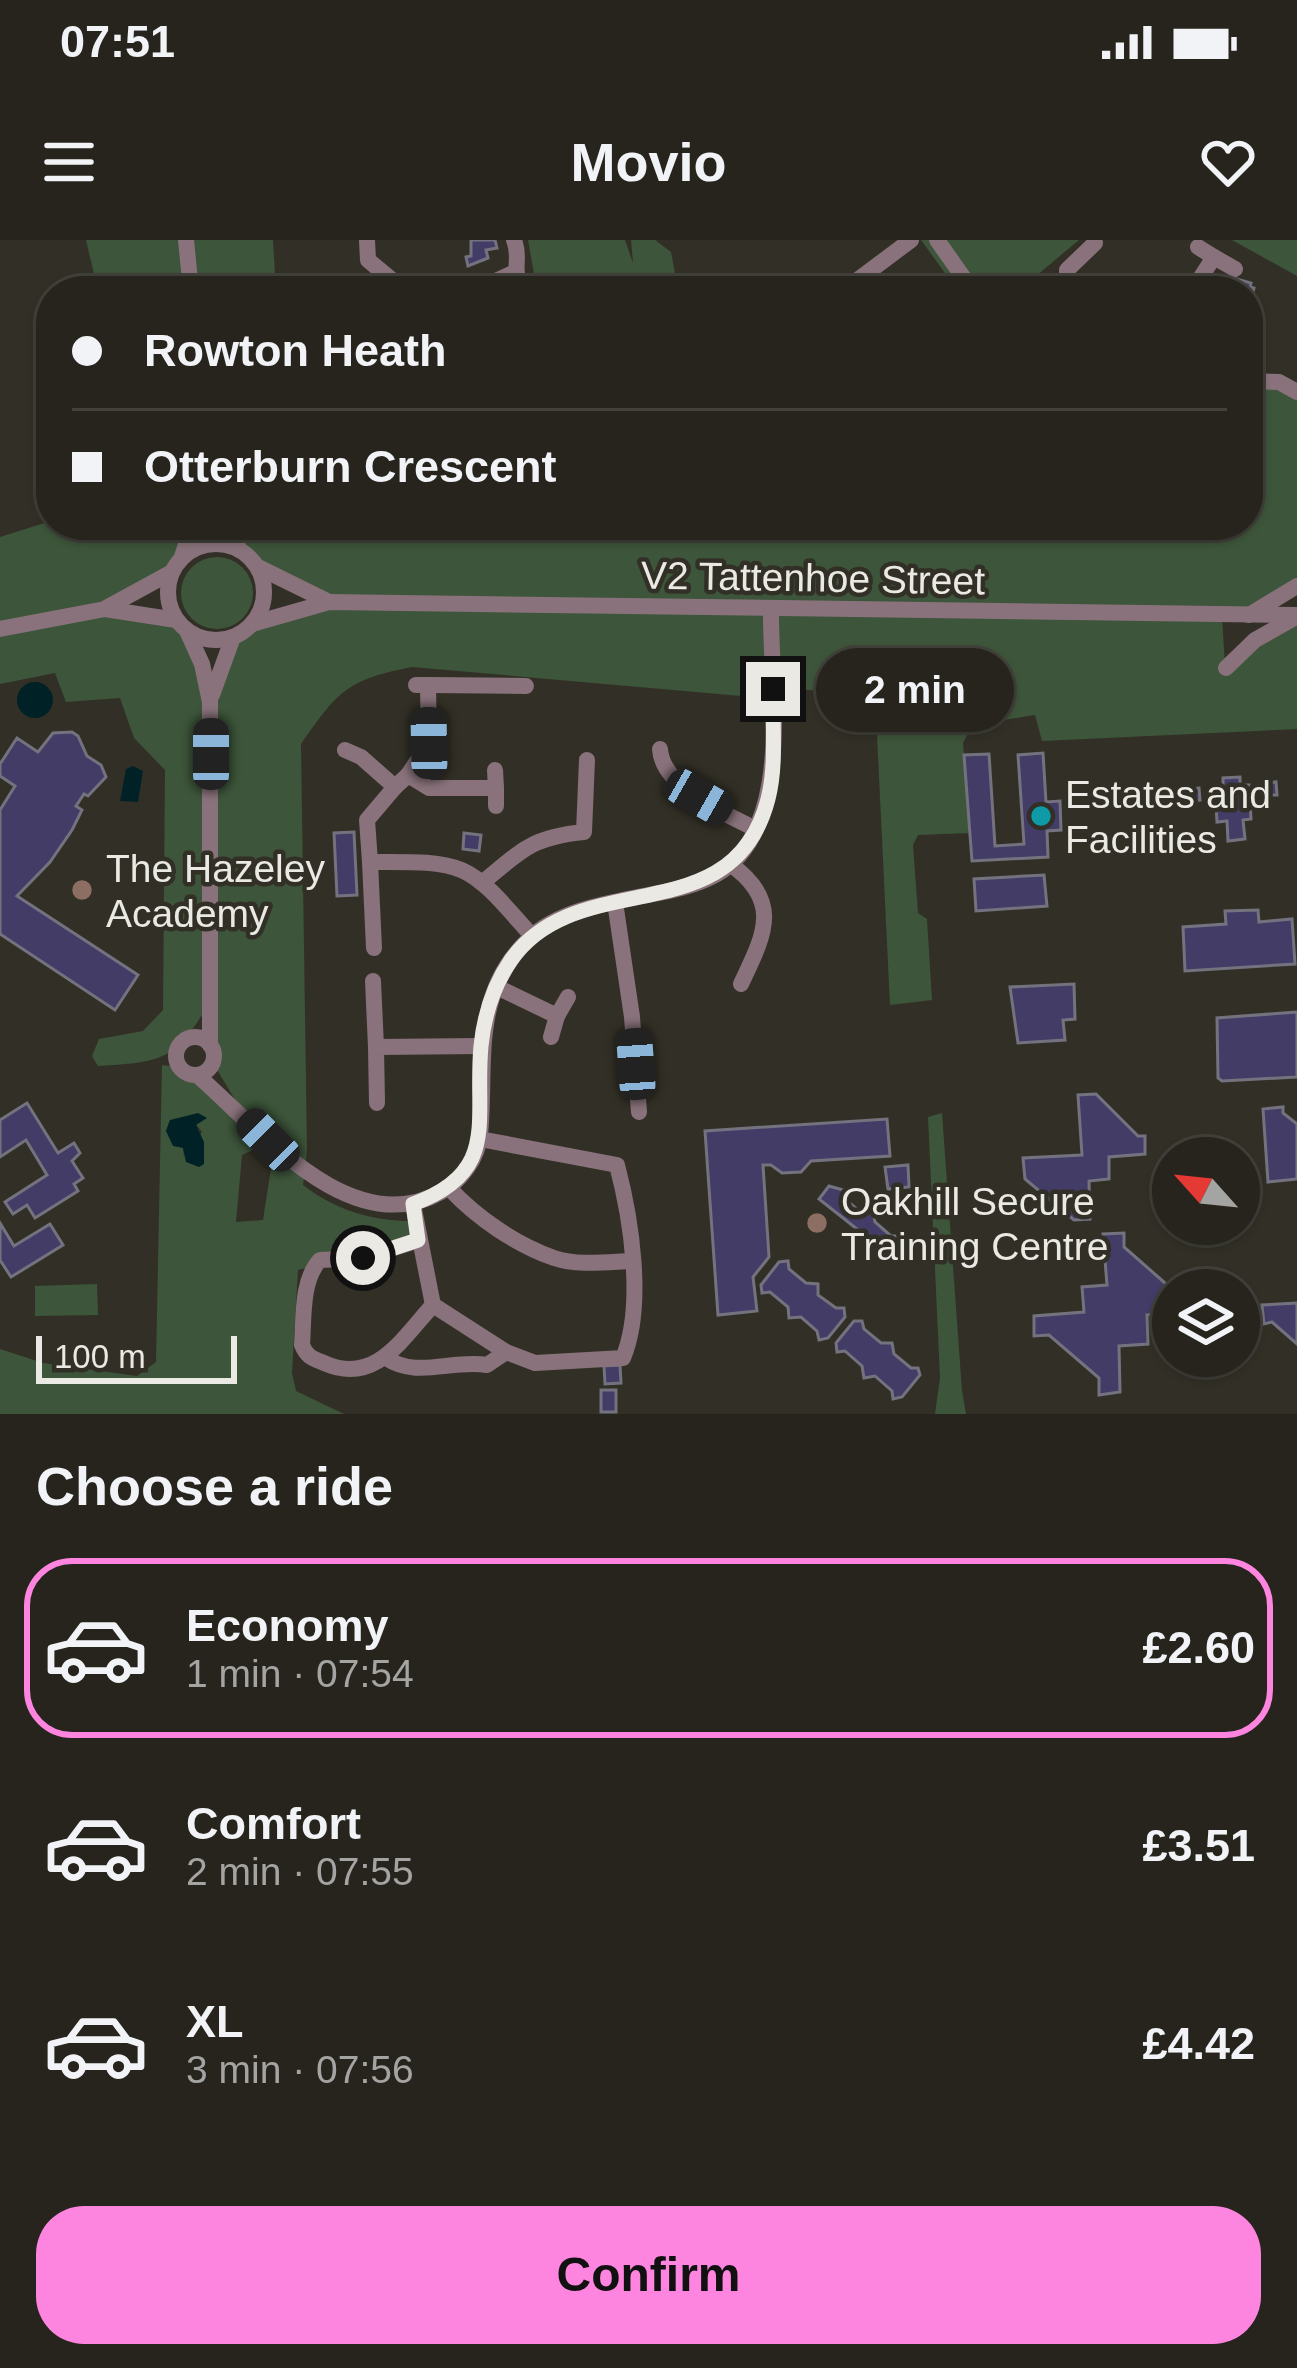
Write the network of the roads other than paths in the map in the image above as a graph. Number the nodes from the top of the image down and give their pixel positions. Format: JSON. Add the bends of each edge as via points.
{"nodes":[{"id":1,"x":186,"y":240,"type":"edge"},
{"id":2,"x":367,"y":240,"type":"edge"},
{"id":3,"x":514,"y":240,"type":"edge"},
{"id":4,"x":911,"y":240,"type":"edge"},
{"id":5,"x":937,"y":240,"type":"edge"},
{"id":6,"x":1095,"y":243,"type":"dead end"},
{"id":7,"x":1198,"y":247,"type":"dead end"},
{"id":8,"x":1214,"y":257,"type":"junction"},
{"id":9,"x":1235,"y":268,"type":"dead end"},
{"id":10,"x":513,"y":273,"type":"junction"},
{"id":11,"x":190,"y":276,"type":"edge"},
{"id":12,"x":387,"y":276,"type":"edge"},
{"id":13,"x":506,"y":276,"type":"edge"},
{"id":14,"x":515,"y":276,"type":"edge"},
{"id":15,"x":863,"y":276,"type":"edge"},
{"id":16,"x":962,"y":276,"type":"edge"},
{"id":17,"x":1066,"y":276,"type":"edge"},
{"id":18,"x":1202,"y":276,"type":"edge"},
{"id":19,"x":1263,"y":381,"type":"edge"},
{"id":20,"x":1297,"y":392,"type":"edge"},
{"id":21,"x":186,"y":540,"type":"edge"},
{"id":22,"x":234,"y":540,"type":"edge"},
{"id":23,"x":241,"y":550,"type":"junction"},
{"id":24,"x":177,"y":565,"type":"junction"},
{"id":25,"x":257,"y":567,"type":"junction"},
{"id":26,"x":1297,"y":586,"type":"edge"},
{"id":27,"x":329,"y":602,"type":"junction"},
{"id":28,"x":105,"y":609,"type":"junction"},
{"id":29,"x":771,"y":610,"type":"junction"},
{"id":30,"x":812,"y":611,"type":"junction"},
{"id":31,"x":1249,"y":616,"type":"junction"},
{"id":32,"x":1297,"y":616,"type":"edge"},
{"id":33,"x":252,"y":624,"type":"junction"},
{"id":34,"x":182,"y":626,"type":"junction"},
{"id":35,"x":0,"y":629,"type":"edge"},
{"id":36,"x":233,"y":637,"type":"junction"},
{"id":37,"x":770,"y":638,"type":"junction"},
{"id":38,"x":1226,"y":668,"type":"dead end"},
{"id":39,"x":526,"y":686,"type":"dead end"},
{"id":40,"x":210,"y":706,"type":"junction"},
{"id":41,"x":660,"y":749,"type":"dead end"},
{"id":42,"x":345,"y":750,"type":"dead end"},
{"id":43,"x":587,"y":760,"type":"dead end"},
{"id":44,"x":401,"y":781,"type":"junction"},
{"id":45,"x":496,"y":788,"type":"dead end"},
{"id":46,"x":756,"y":829,"type":"junction"},
{"id":47,"x":370,"y":862,"type":"junction"},
{"id":48,"x":730,"y":864,"type":"junction"},
{"id":49,"x":483,"y":882,"type":"junction"},
{"id":50,"x":615,"y":902,"type":"junction"},
{"id":51,"x":532,"y":936,"type":"junction"},
{"id":52,"x":374,"y":948,"type":"dead end"},
{"id":53,"x":373,"y":981,"type":"dead end"},
{"id":54,"x":741,"y":984,"type":"dead end"},
{"id":55,"x":497,"y":987,"type":"junction"},
{"id":56,"x":568,"y":997,"type":"dead end"},
{"id":57,"x":210,"y":1002,"type":"junction"},
{"id":58,"x":556,"y":1016,"type":"junction"},
{"id":59,"x":551,"y":1037,"type":"dead end"},
{"id":60,"x":188,"y":1038,"type":"junction"},
{"id":61,"x":481,"y":1046,"type":"junction"},
{"id":62,"x":376,"y":1047,"type":"junction"},
{"id":63,"x":211,"y":1054,"type":"junction"},
{"id":64,"x":196,"y":1075,"type":"junction"},
{"id":65,"x":377,"y":1103,"type":"dead end"},
{"id":66,"x":640,"y":1112,"type":"dead end"},
{"id":67,"x":246,"y":1118,"type":"junction"},
{"id":68,"x":480,"y":1139,"type":"junction"},
{"id":69,"x":449,"y":1188,"type":"junction"},
{"id":70,"x":413,"y":1204,"type":"junction"},
{"id":71,"x":418,"y":1240,"type":"junction"},
{"id":72,"x":632,"y":1262,"type":"junction"},
{"id":73,"x":433,"y":1305,"type":"junction"},
{"id":74,"x":506,"y":1352,"type":"junction"},
{"id":75,"x":386,"y":1358,"type":"junction"}],
"edges":[{"from":1,"to":11,"type":"street"},
{"from":2,"to":12,"type":"street","via":[[368,260]]},
{"from":3,"to":10,"type":"street"},
{"from":4,"to":15,"type":"street"},
{"from":5,"to":16,"type":"street"},
{"from":6,"to":17,"type":"street"},
{"from":7,"to":8,"type":"street"},
{"from":8,"to":9,"type":"street"},
{"from":8,"to":18,"type":"street"},
{"from":10,"to":13,"type":"street"},
{"from":10,"to":14,"type":"street"},
{"from":19,"to":20,"type":"street"},
{"from":21,"to":24,"type":"street"},
{"from":22,"to":23,"type":"street"},
{"from":23,"to":24,"type":"street","via":[[210,544]]},
{"from":23,"to":25,"type":"street"},
{"from":24,"to":28,"type":"street"},
{"from":24,"to":34,"type":"street","via":[[168,596]]},
{"from":25,"to":27,"type":"street","name":"V2 Tattenhoe Street"},
{"from":25,"to":33,"type":"street","via":[[264,596]]},
{"from":26,"to":31,"type":"street"},
{"from":27,"to":29,"type":"street","name":"V2 Tattenhoe Street"},
{"from":27,"to":33,"type":"street","name":"V2 Tattenhoe Street"},
{"from":28,"to":34,"type":"street"},
{"from":28,"to":35,"type":"street"},
{"from":29,"to":30,"type":"street","name":"V2 Tattenhoe Street"},
{"from":29,"to":37,"type":"street"},
{"from":30,"to":31,"type":"street","name":"V2 Tattenhoe Street"},
{"from":30,"to":37,"type":"street"},
{"from":31,"to":32,"type":"street","name":"V2 Tattenhoe Street"},
{"from":32,"to":38,"type":"street"},
{"from":33,"to":36,"type":"street"},
{"from":34,"to":36,"type":"street","via":[[218,640]]},
{"from":34,"to":40,"type":"street","via":[[202,664]]},
{"from":36,"to":40,"type":"street"},
{"from":37,"to":46,"type":"street","via":[[772,774]]},
{"from":39,"to":44,"type":"street","via":[[422,685],[429,743]]},
{"from":40,"to":57,"type":"street"},
{"from":41,"to":46,"type":"street","via":[[667,772]]},
{"from":42,"to":44,"type":"street"},
{"from":43,"to":49,"type":"street","via":[[584,832],[545,836]]},
{"from":44,"to":45,"type":"street"},
{"from":44,"to":47,"type":"street","via":[[367,820]]},
{"from":46,"to":48,"type":"street"},
{"from":47,"to":49,"type":"street","via":[[443,861]]},
{"from":47,"to":52,"type":"street"},
{"from":48,"to":50,"type":"street","via":[[677,890]]},
{"from":48,"to":54,"type":"street","via":[[765,915],[766,932]]},
{"from":49,"to":51,"type":"street"},
{"from":50,"to":51,"type":"street"},
{"from":50,"to":66,"type":"street"},
{"from":51,"to":55,"type":"street"},
{"from":53,"to":62,"type":"street"},
{"from":55,"to":58,"type":"street"},
{"from":55,"to":61,"type":"street"},
{"from":56,"to":58,"type":"street"},
{"from":57,"to":60,"type":"street"},
{"from":57,"to":63,"type":"street"},
{"from":58,"to":59,"type":"street"},
{"from":60,"to":63,"type":"street","via":[[200,1038]]},
{"from":60,"to":64,"type":"street","via":[[176,1062]]},
{"from":61,"to":62,"type":"street"},
{"from":61,"to":68,"type":"street"},
{"from":62,"to":65,"type":"street"},
{"from":63,"to":64,"type":"street"},
{"from":63,"to":67,"type":"street"},
{"from":64,"to":67,"type":"street"},
{"from":67,"to":70,"type":"street","via":[[331,1188]]},
{"from":68,"to":69,"type":"street"},
{"from":68,"to":72,"type":"street","via":[[617,1165]]},
{"from":69,"to":70,"type":"street"},
{"from":69,"to":72,"type":"street","via":[[496,1229],[556,1259]]},
{"from":70,"to":71,"type":"street"},
{"from":71,"to":73,"type":"street"},
{"from":71,"to":75,"type":"street","via":[[363,1258],[320,1260],[309,1276],[307,1355],[349,1370]]},
{"from":72,"to":74,"type":"street","via":[[623,1358],[535,1363]]},
{"from":73,"to":74,"type":"street"},
{"from":73,"to":75,"type":"street"},
{"from":74,"to":75,"type":"street","via":[[487,1365],[462,1360],[415,1370]]}]}
